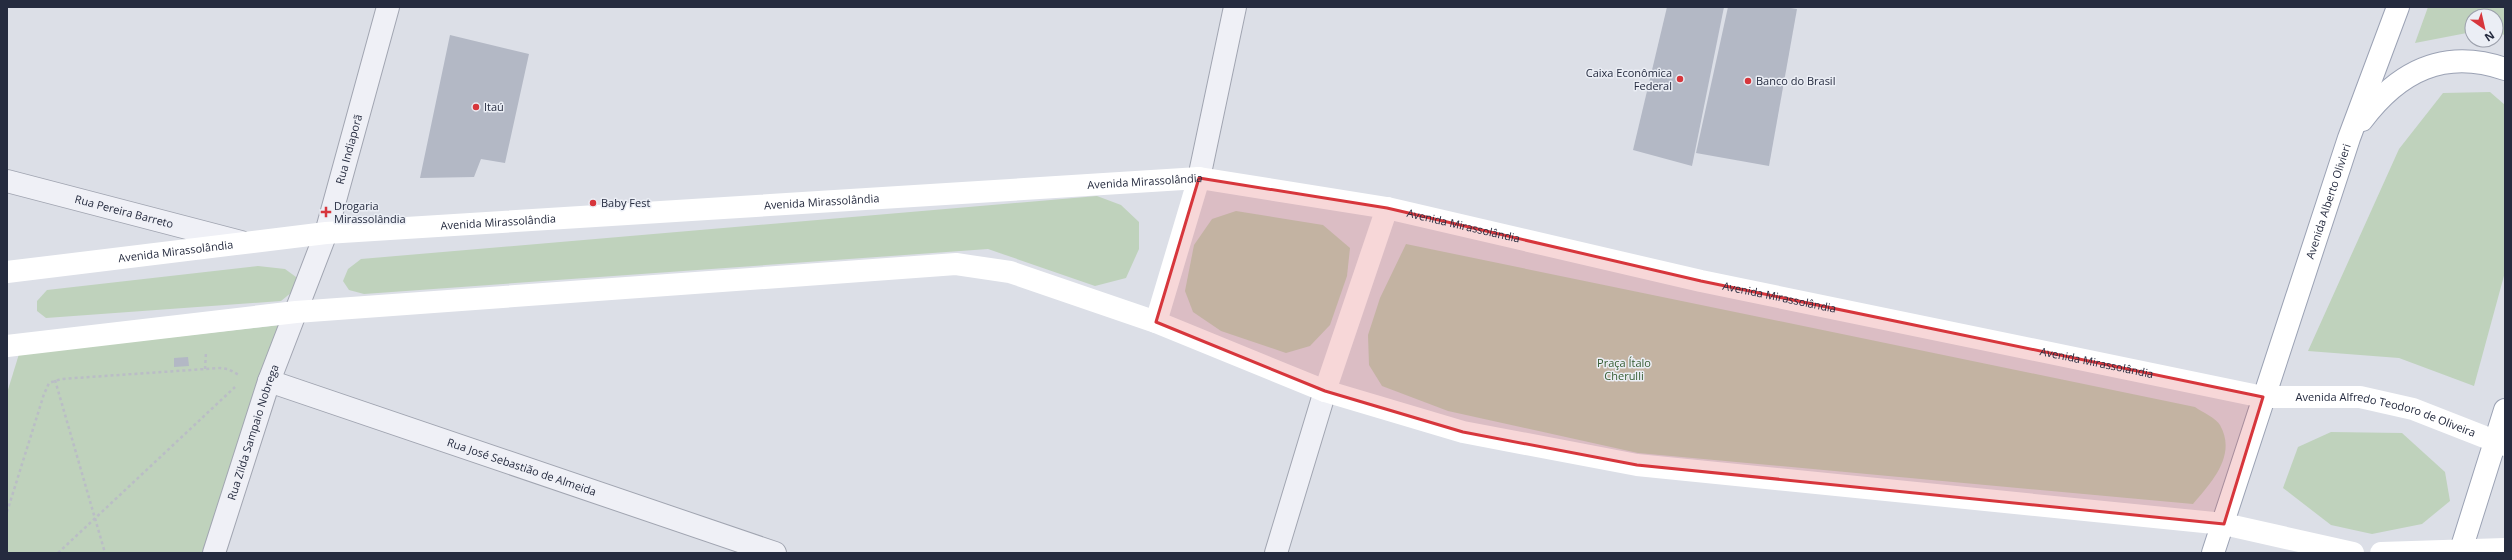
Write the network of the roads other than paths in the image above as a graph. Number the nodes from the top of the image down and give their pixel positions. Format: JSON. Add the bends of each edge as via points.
{"nodes":[{"id":1,"x":388,"y":7,"type":"edge"},
{"id":2,"x":1235,"y":7,"type":"edge"},
{"id":3,"x":2398,"y":7,"type":"edge"},
{"id":4,"x":2505,"y":69,"type":"edge"},
{"id":5,"x":2349,"y":138,"type":"junction"},
{"id":6,"x":1199,"y":178,"type":"junction"},
{"id":7,"x":7,"y":181,"type":"edge"},
{"id":8,"x":1387,"y":208,"type":"junction"},
{"id":9,"x":326,"y":233,"type":"junction"},
{"id":10,"x":241,"y":242,"type":"junction"},
{"id":11,"x":7,"y":272,"type":"edge"},
{"id":12,"x":296,"y":312,"type":"junction"},
{"id":13,"x":1156,"y":322,"type":"junction"},
{"id":14,"x":8,"y":350,"type":"edge"},
{"id":15,"x":269,"y":381,"type":"junction"},
{"id":16,"x":1326,"y":391,"type":"junction"},
{"id":17,"x":2263,"y":398,"type":"junction"},
{"id":18,"x":2505,"y":410,"type":"edge"},
{"id":19,"x":2499,"y":444,"type":"edge"},
{"id":20,"x":2224,"y":524,"type":"junction"},
{"id":21,"x":2505,"y":549,"type":"edge"},
{"id":22,"x":2461,"y":551,"type":"edge"},
{"id":23,"x":214,"y":553,"type":"edge"},
{"id":24,"x":775,"y":553,"type":"edge"},
{"id":25,"x":1276,"y":553,"type":"edge"},
{"id":26,"x":2213,"y":553,"type":"edge"},
{"id":27,"x":2353,"y":553,"type":"edge"},
{"id":28,"x":2380,"y":553,"type":"edge"}],
"edges":[{"from":1,"to":9,"type":"street","name":"Rua Indiaporã"},
{"from":2,"to":6,"type":"street"},
{"from":3,"to":5,"type":"main road","name":"Avenida Alberto Olivieri"},
{"from":4,"to":5,"type":"main road","via":[[2487,63],[2457,61],[2428,66],[2401,79],[2378,99]]},
{"from":5,"to":17,"type":"main road","name":"Avenida Alberto Olivieri"},
{"from":6,"to":8,"type":"main road","name":"Avenida Mirassolândia"},
{"from":6,"to":9,"type":"main road","name":"Avenida Mirassolândia"},
{"from":6,"to":13,"type":"main road"},
{"from":7,"to":10,"type":"street","name":"Rua Pereira Barreto"},
{"from":8,"to":16,"type":"main road"},
{"from":8,"to":17,"type":"main road","name":"Avenida Mirassolândia","via":[[1701,281]]},
{"from":9,"to":10,"type":"main road","name":"Avenida Mirassolândia"},
{"from":9,"to":12,"type":"street","name":"Rua Indiaporã"},
{"from":10,"to":11,"type":"main road","name":"Avenida Mirassolândia"},
{"from":12,"to":13,"type":"main road","via":[[956,264],[1010,272]]},
{"from":12,"to":14,"type":"main road"},
{"from":12,"to":15,"type":"street","name":"Rua Zilda Sampaio Nobrega"},
{"from":13,"to":16,"type":"main road"},
{"from":15,"to":23,"type":"street","name":"Rua Zilda Sampaio Nobrega"},
{"from":15,"to":24,"type":"street","name":"Rua José Sebastião de Almeida"},
{"from":16,"to":20,"type":"main road","via":[[1463,432],[1637,465]]},
{"from":16,"to":25,"type":"street"},
{"from":17,"to":19,"type":"main road","name":"Avenida Alfredo Teodoro de Oliveira","via":[[2360,397],[2413,409]]},
{"from":17,"to":20,"type":"main road","name":"Avenida Alberto Olivieri"},
{"from":18,"to":19,"type":"main road"},
{"from":19,"to":22,"type":"main road"},
{"from":20,"to":26,"type":"main road","name":"Avenida Alberto Olivieri"},
{"from":20,"to":27,"type":"main road"},
{"from":21,"to":22,"type":"main road"},
{"from":22,"to":28,"type":"main road"}]}
